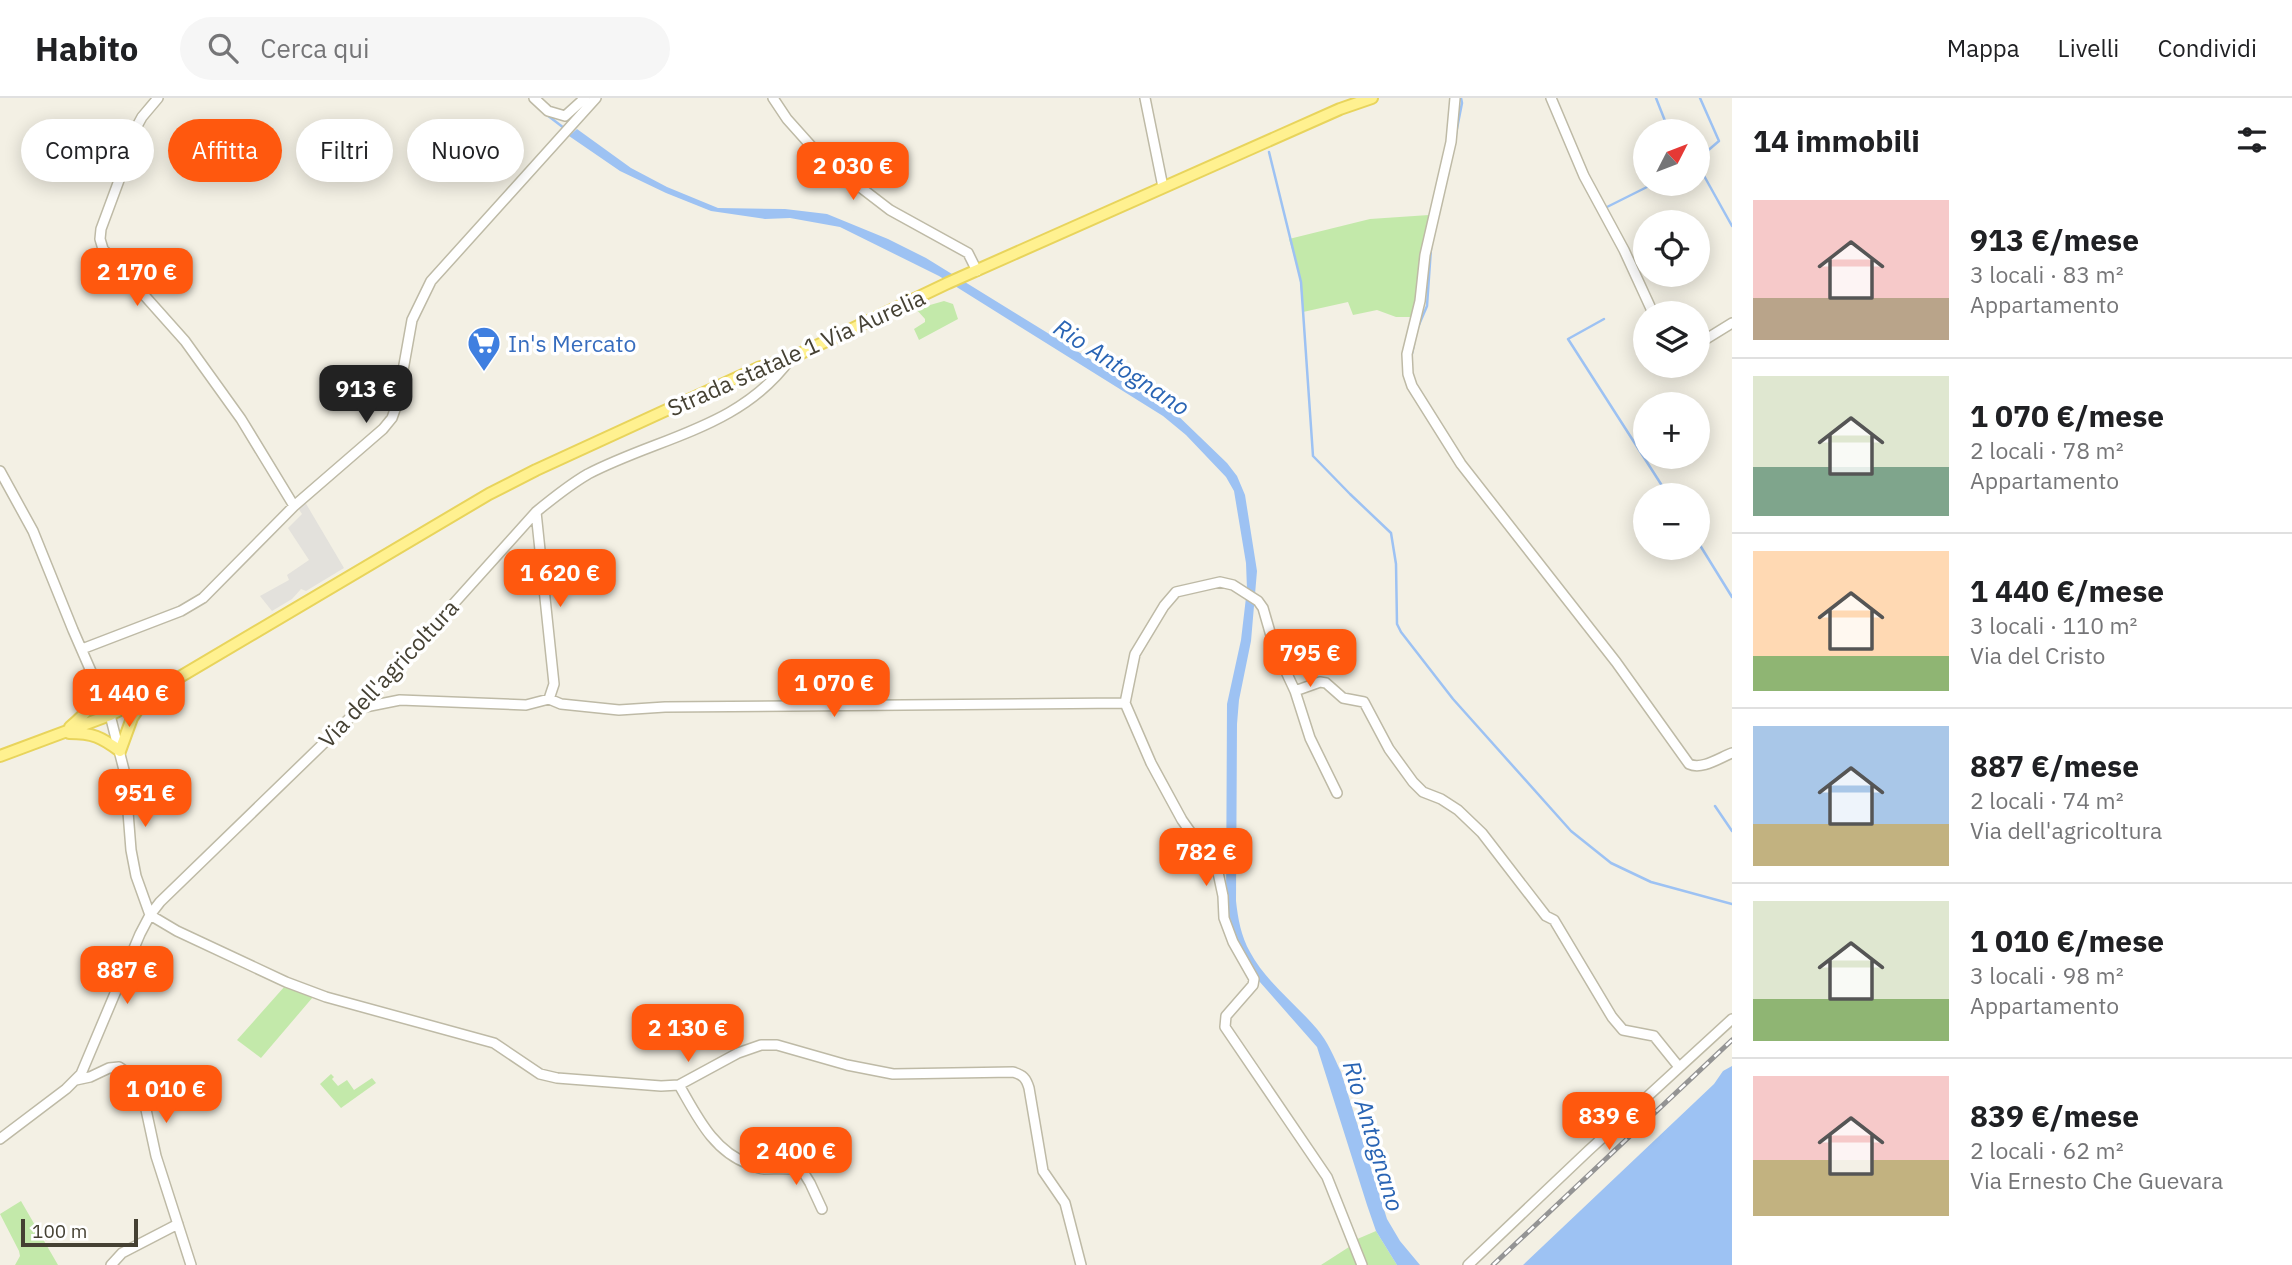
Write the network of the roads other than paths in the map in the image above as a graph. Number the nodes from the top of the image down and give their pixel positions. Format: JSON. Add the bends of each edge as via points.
{"nodes":[{"id":1,"x":158,"y":98,"type":"edge"},
{"id":2,"x":534,"y":98,"type":"edge"},
{"id":3,"x":586,"y":98,"type":"edge"},
{"id":4,"x":596,"y":98,"type":"edge"},
{"id":5,"x":773,"y":98,"type":"edge"},
{"id":6,"x":1145,"y":98,"type":"edge"},
{"id":7,"x":1372,"y":98,"type":"edge"},
{"id":8,"x":1455,"y":98,"type":"edge"},
{"id":9,"x":1551,"y":98,"type":"edge"},
{"id":10,"x":1163,"y":187,"type":"junction"},
{"id":11,"x":975,"y":271,"type":"junction"},
{"id":12,"x":1647,"y":301,"type":"edge"},
{"id":13,"x":1732,"y":323,"type":"edge"},
{"id":14,"x":1710,"y":337,"type":"edge"},
{"id":15,"x":791,"y":358,"type":"junction"},
{"id":16,"x":0,"y":471,"type":"edge"},
{"id":17,"x":294,"y":506,"type":"junction"},
{"id":18,"x":536,"y":512,"type":"junction"},
{"id":19,"x":82,"y":649,"type":"junction"},
{"id":20,"x":95,"y":680,"type":"junction"},
{"id":21,"x":1295,"y":691,"type":"junction"},
{"id":22,"x":146,"y":696,"type":"junction"},
{"id":23,"x":549,"y":699,"type":"junction"},
{"id":24,"x":1125,"y":703,"type":"junction"},
{"id":25,"x":359,"y":709,"type":"junction"},
{"id":26,"x":110,"y":715,"type":"junction"},
{"id":27,"x":62,"y":733,"type":"junction"},
{"id":28,"x":120,"y":751,"type":"junction"},
{"id":29,"x":1732,"y":752,"type":"edge"},
{"id":30,"x":0,"y":756,"type":"edge"},
{"id":31,"x":1337,"y":793,"type":"dead end"},
{"id":32,"x":150,"y":915,"type":"junction"},
{"id":33,"x":1732,"y":1019,"type":"edge"},
{"id":34,"x":1679,"y":1068,"type":"junction"},
{"id":35,"x":76,"y":1080,"type":"junction"},
{"id":36,"x":679,"y":1085,"type":"junction"},
{"id":37,"x":0,"y":1139,"type":"edge"},
{"id":38,"x":822,"y":1209,"type":"dead end"},
{"id":39,"x":178,"y":1224,"type":"junction"},
{"id":40,"x":111,"y":1265,"type":"edge"},
{"id":41,"x":191,"y":1265,"type":"edge"},
{"id":42,"x":1081,"y":1265,"type":"edge"},
{"id":43,"x":1362,"y":1265,"type":"edge"},
{"id":44,"x":1468,"y":1265,"type":"edge"}],
"edges":[{"from":1,"to":17,"type":"street","via":[[136,128],[101,229],[103,249],[185,341],[241,419]]},
{"from":2,"to":3,"type":"street","via":[[565,116]]},
{"from":4,"to":17,"type":"street","via":[[431,281],[412,320],[392,418]]},
{"from":5,"to":11,"type":"street","via":[[821,157],[890,210],[968,253]]},
{"from":6,"to":10,"type":"street"},
{"from":7,"to":10,"type":"main road","name":"Strada statale 1 Via Aurelia"},
{"from":8,"to":29,"type":"street","via":[[1451,142],[1407,354],[1412,386],[1461,464],[1616,662],[1689,764],[1700,766]]},
{"from":9,"to":12,"type":"street","via":[[1584,176]]},
{"from":10,"to":11,"type":"main road","name":"Strada statale 1 Via Aurelia"},
{"from":11,"to":15,"type":"main road","name":"Strada statale 1 Via Aurelia"},
{"from":13,"to":14,"type":"street"},
{"from":15,"to":18,"type":"street","name":"Via dell'agricoltura","via":[[753,396],[705,427],[589,474]]},
{"from":15,"to":22,"type":"main road","name":"Strada statale 1 Via Aurelia","via":[[758,368],[500,488]]},
{"from":16,"to":19,"type":"street","via":[[33,531]]},
{"from":17,"to":19,"type":"street","via":[[193,605]]},
{"from":18,"to":23,"type":"street","via":[[554,684]]},
{"from":18,"to":25,"type":"street","name":"Via dell'agricoltura"},
{"from":19,"to":20,"type":"street"},
{"from":20,"to":22,"type":"main road","via":[[117,691]]},
{"from":20,"to":26,"type":"street"},
{"from":20,"to":27,"type":"main road","via":[[90,708]]},
{"from":21,"to":24,"type":"street","via":[[1263,608],[1242,590],[1220,582],[1176,592],[1164,606],[1135,654]]},
{"from":21,"to":31,"type":"street","via":[[1310,738]]},
{"from":21,"to":34,"type":"street","via":[[1320,682],[1343,698],[1364,702],[1413,782],[1458,810],[1482,833],[1546,916],[1554,920],[1623,1030],[1654,1036]]},
{"from":22,"to":26,"type":"main road","name":"Strada statale 1 Via Aurelia"},
{"from":22,"to":28,"type":"main road"},
{"from":23,"to":24,"type":"street","via":[[619,710]]},
{"from":23,"to":25,"type":"street","via":[[526,705],[400,700]]},
{"from":24,"to":43,"type":"street","via":[[1182,820],[1216,863],[1224,918],[1254,979],[1226,1016],[1225,1027],[1327,1177]]},
{"from":25,"to":32,"type":"street","name":"Via dell'agricoltura"},
{"from":26,"to":27,"type":"main road","name":"Strada statale 1 Via Aurelia"},
{"from":26,"to":28,"type":"street"},
{"from":27,"to":28,"type":"main road","via":[[88,733]]},
{"from":27,"to":30,"type":"main road"},
{"from":28,"to":32,"type":"street","via":[[131,850]]},
{"from":32,"to":35,"type":"street","name":"Via dell'agricoltura"},
{"from":32,"to":36,"type":"street","via":[[326,997],[494,1043],[546,1076]]},
{"from":33,"to":34,"type":"street"},
{"from":34,"to":44,"type":"street"},
{"from":35,"to":37,"type":"street"},
{"from":35,"to":39,"type":"street","via":[[113,1067],[132,1076],[146,1102],[156,1157]]},
{"from":36,"to":38,"type":"street","via":[[723,1151],[763,1169],[802,1170]]},
{"from":36,"to":42,"type":"street","via":[[761,1045],[893,1074],[1021,1074],[1029,1088],[1043,1171],[1065,1203]]},
{"from":39,"to":40,"type":"street","via":[[122,1253]]},
{"from":39,"to":41,"type":"street"}]}
